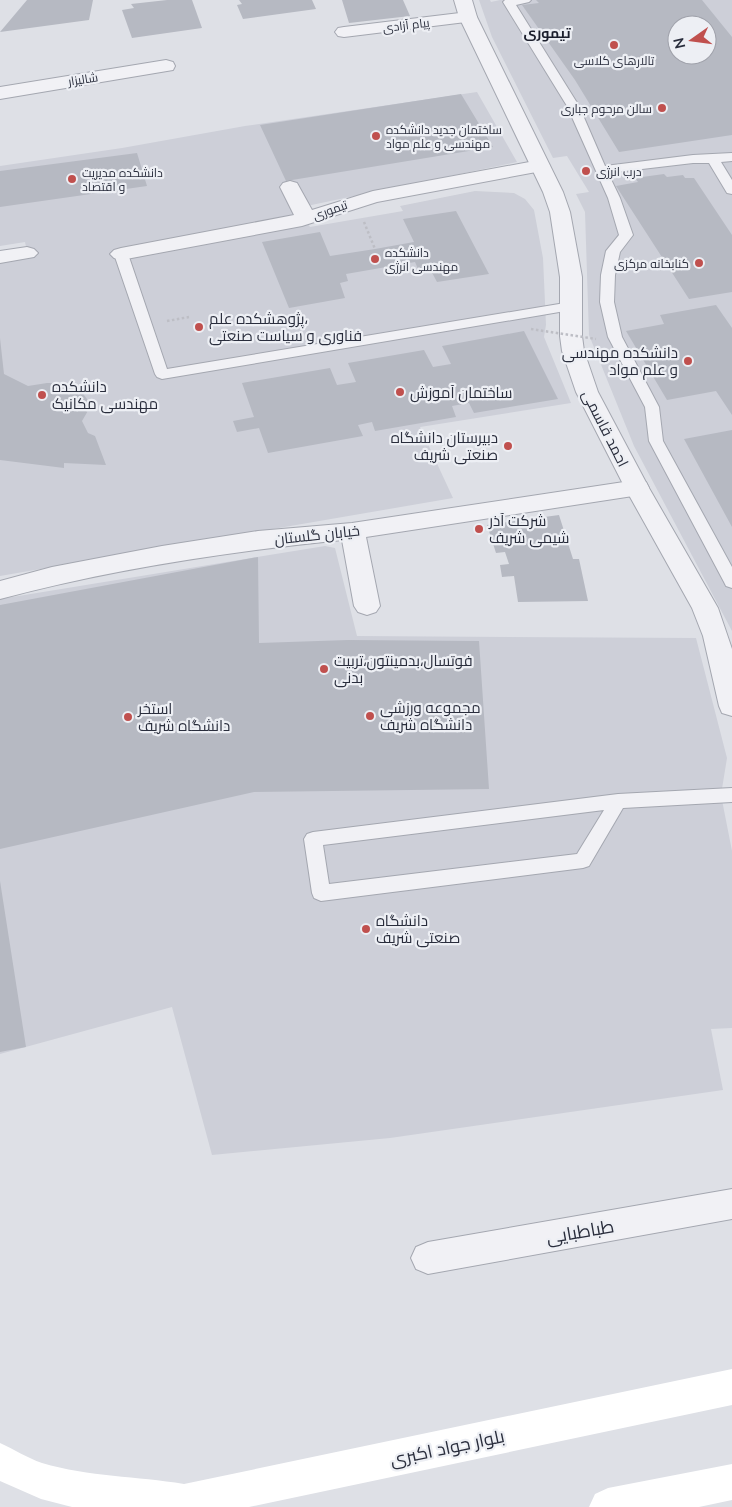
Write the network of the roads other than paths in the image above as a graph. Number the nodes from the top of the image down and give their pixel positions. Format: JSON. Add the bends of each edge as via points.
{"nodes":[{"id":1,"x":525,"y":0,"type":"edge"},
{"id":2,"x":465,"y":8,"type":"edge"},
{"id":3,"x":344,"y":32,"type":"dead end"},
{"id":4,"x":166,"y":66,"type":"dead end"},
{"id":5,"x":0,"y":93,"type":"edge"},
{"id":6,"x":732,"y":157,"type":"edge"},
{"id":7,"x":713,"y":159,"type":"junction"},
{"id":8,"x":540,"y":166,"type":"junction"},
{"id":9,"x":600,"y":170,"type":"junction"},
{"id":10,"x":290,"y":187,"type":"dead end"},
{"id":11,"x":732,"y":190,"type":"edge"},
{"id":12,"x":306,"y":219,"type":"junction"},
{"id":13,"x":27,"y":253,"type":"dead end"},
{"id":14,"x":121,"y":254,"type":"joint"},
{"id":15,"x":0,"y":257,"type":"edge"},
{"id":16,"x":571,"y":306,"type":"junction"},
{"id":17,"x":637,"y":488,"type":"junction"},
{"id":18,"x":352,"y":531,"type":"junction"},
{"id":19,"x":732,"y":582,"type":"edge"},
{"id":20,"x":0,"y":590,"type":"edge"},
{"id":21,"x":367,"y":606,"type":"dead end"},
{"id":22,"x":732,"y":706,"type":"edge"},
{"id":23,"x":732,"y":795,"type":"edge"},
{"id":24,"x":618,"y":801,"type":"junction"},
{"id":25,"x":732,"y":1204,"type":"edge"},
{"id":26,"x":428,"y":1258,"type":"dead end"},
{"id":27,"x":732,"y":1387,"type":"edge"},
{"id":28,"x":0,"y":1461,"type":"edge"},
{"id":29,"x":732,"y":1482,"type":"edge"},
{"id":30,"x":174,"y":1504,"type":"edge"},
{"id":31,"x":608,"y":1507,"type":"edge"}],
"edges":[{"from":1,"to":9,"type":"lane","via":[[509,2],[573,106]]},
{"from":2,"to":3,"type":"street","name":"پیام آزادی"},
{"from":2,"to":8,"type":"street","name":"احمد قاسمی"},
{"from":4,"to":5,"type":"street","name":"شالیزار"},
{"from":6,"to":7,"type":"lane"},
{"from":7,"to":9,"type":"lane"},
{"from":7,"to":11,"type":"lane"},
{"from":8,"to":12,"type":"street","name":"تیموری","via":[[355,201]]},
{"from":8,"to":16,"type":"street","name":"احمد قاسمی","via":[[560,212],[571,277]]},
{"from":9,"to":19,"type":"lane","via":[[614,198],[626,235],[613,250],[608,275],[607,302],[615,337],[652,407],[656,441]]},
{"from":10,"to":12,"type":"street"},
{"from":12,"to":14,"type":"street","name":"تیموری"},
{"from":13,"to":15,"type":"street"},
{"from":14,"to":16,"type":"lane","via":[[162,374]]},
{"from":16,"to":17,"type":"street","name":"احمد قاسمی","via":[[573,350],[587,392]]},
{"from":17,"to":18,"type":"street","name":"خیابان گلستان"},
{"from":17,"to":22,"type":"street","name":"احمد قاسمی","via":[[705,608],[716,636]]},
{"from":18,"to":20,"type":"street","name":"خیابان گلستان","via":[[258,540],[162,555],[52,576]]},
{"from":18,"to":21,"type":"street"},
{"from":23,"to":24,"type":"lane"},
{"from":24,"to":24,"type":"lane","via":[[313,839],[321,893],[583,861]]},
{"from":25,"to":26,"type":"street","name":"طباطبایی"},
{"from":27,"to":30,"type":"main road","name":"بلوار جواد اکبری"},
{"from":28,"to":30,"type":"main road","name":"بلوار جواد اکبری","via":[[10,1468],[54,1484]]},
{"from":29,"to":31,"type":"main road"}]}
